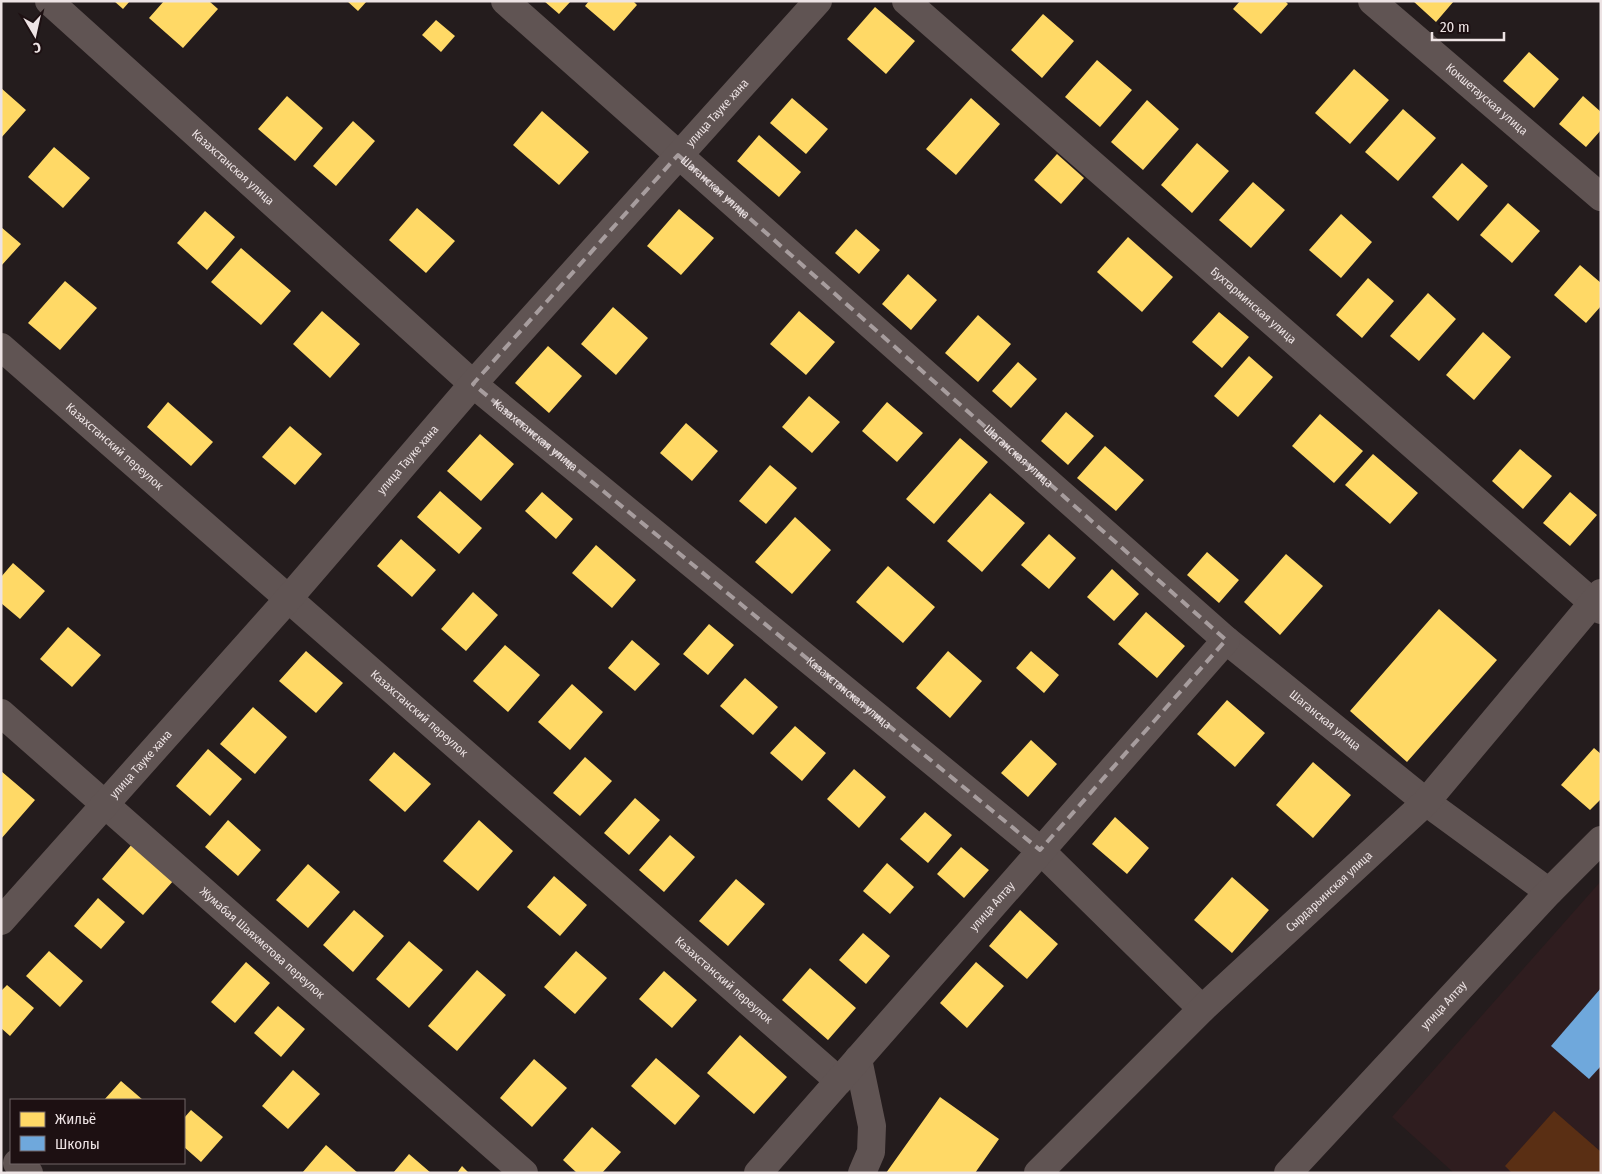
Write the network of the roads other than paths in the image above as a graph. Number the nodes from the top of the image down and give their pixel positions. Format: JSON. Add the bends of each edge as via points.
{"nodes":[{"id":1,"x":49,"y":1,"type":"edge"},
{"id":2,"x":505,"y":1,"type":"edge"},
{"id":3,"x":818,"y":1,"type":"edge"},
{"id":4,"x":906,"y":1,"type":"edge"},
{"id":5,"x":1372,"y":1,"type":"edge"},
{"id":6,"x":678,"y":155,"type":"junction"},
{"id":7,"x":1601,"y":197,"type":"edge"},
{"id":8,"x":1,"y":347,"type":"edge"},
{"id":9,"x":473,"y":384,"type":"junction"},
{"id":10,"x":289,"y":598,"type":"junction"},
{"id":11,"x":1598,"y":602,"type":"edge"},
{"id":12,"x":1226,"y":640,"type":"junction"},
{"id":13,"x":1,"y":713,"type":"edge"},
{"id":14,"x":1426,"y":802,"type":"junction"},
{"id":15,"x":107,"y":804,"type":"junction"},
{"id":16,"x":1601,"y":840,"type":"edge"},
{"id":17,"x":1040,"y":850,"type":"junction"},
{"id":18,"x":1549,"y":892,"type":"junction"},
{"id":19,"x":1,"y":921,"type":"edge"},
{"id":20,"x":1202,"y":1009,"type":"junction"},
{"id":21,"x":858,"y":1059,"type":"junction"},
{"id":22,"x":839,"y":1081,"type":"junction"},
{"id":23,"x":18,"y":1164,"type":"edge"},
{"id":24,"x":29,"y":1173,"type":"edge"},
{"id":25,"x":524,"y":1173,"type":"edge"},
{"id":26,"x":758,"y":1173,"type":"edge"},
{"id":27,"x":862,"y":1173,"type":"edge"},
{"id":28,"x":1038,"y":1173,"type":"edge"},
{"id":29,"x":1288,"y":1173,"type":"edge"}],
"edges":[{"from":1,"to":9,"type":"street","name":"Казахстанская улица"},
{"from":2,"to":6,"type":"street","name":"Шаганская улица"},
{"from":3,"to":6,"type":"street","name":"улица Тауке хана"},
{"from":4,"to":11,"type":"street","name":"Бухтарминская улица"},
{"from":5,"to":7,"type":"street","name":"Кокшетауская улица"},
{"from":6,"to":9,"type":"street","name":"улица Тауке хана"},
{"from":6,"to":12,"type":"street","name":"Шаганская улица"},
{"from":8,"to":10,"type":"street","name":"Казахстанский переулок"},
{"from":9,"to":10,"type":"street","name":"улица Тауке хана"},
{"from":9,"to":17,"type":"street","name":"Казахстанская улица"},
{"from":10,"to":15,"type":"street","name":"улица Тауке хана"},
{"from":10,"to":22,"type":"street","name":"Казахстанский переулок"},
{"from":11,"to":14,"type":"street","name":"Сырдарьинская улица"},
{"from":12,"to":14,"type":"street","name":"Шаганская улица"},
{"from":12,"to":17,"type":"street","name":"улица Алтау"},
{"from":13,"to":15,"type":"street","name":"Жумабая Шаяхметова переулок"},
{"from":14,"to":18,"type":"street","name":"Шаганская улица"},
{"from":14,"to":20,"type":"street","name":"Сырдарьинская улица"},
{"from":15,"to":19,"type":"street","name":"улица Тауке хана"},
{"from":15,"to":25,"type":"street","name":"Жумабая Шаяхметова переулок"},
{"from":16,"to":18,"type":"street","name":"улица Алтау"},
{"from":17,"to":20,"type":"street","name":"Казахстанская улица"},
{"from":17,"to":21,"type":"street","name":"улица Алтау"},
{"from":18,"to":29,"type":"street","name":"улица Алтау"},
{"from":20,"to":28,"type":"street","name":"Сырдарьинская улица"},
{"from":21,"to":22,"type":"street","name":"улица Алтау"},
{"from":21,"to":27,"type":"street","via":[[872,1126],[871,1152]]},
{"from":22,"to":26,"type":"street","name":"улица Алтау"},
{"from":23,"to":24,"type":"street"}]}
